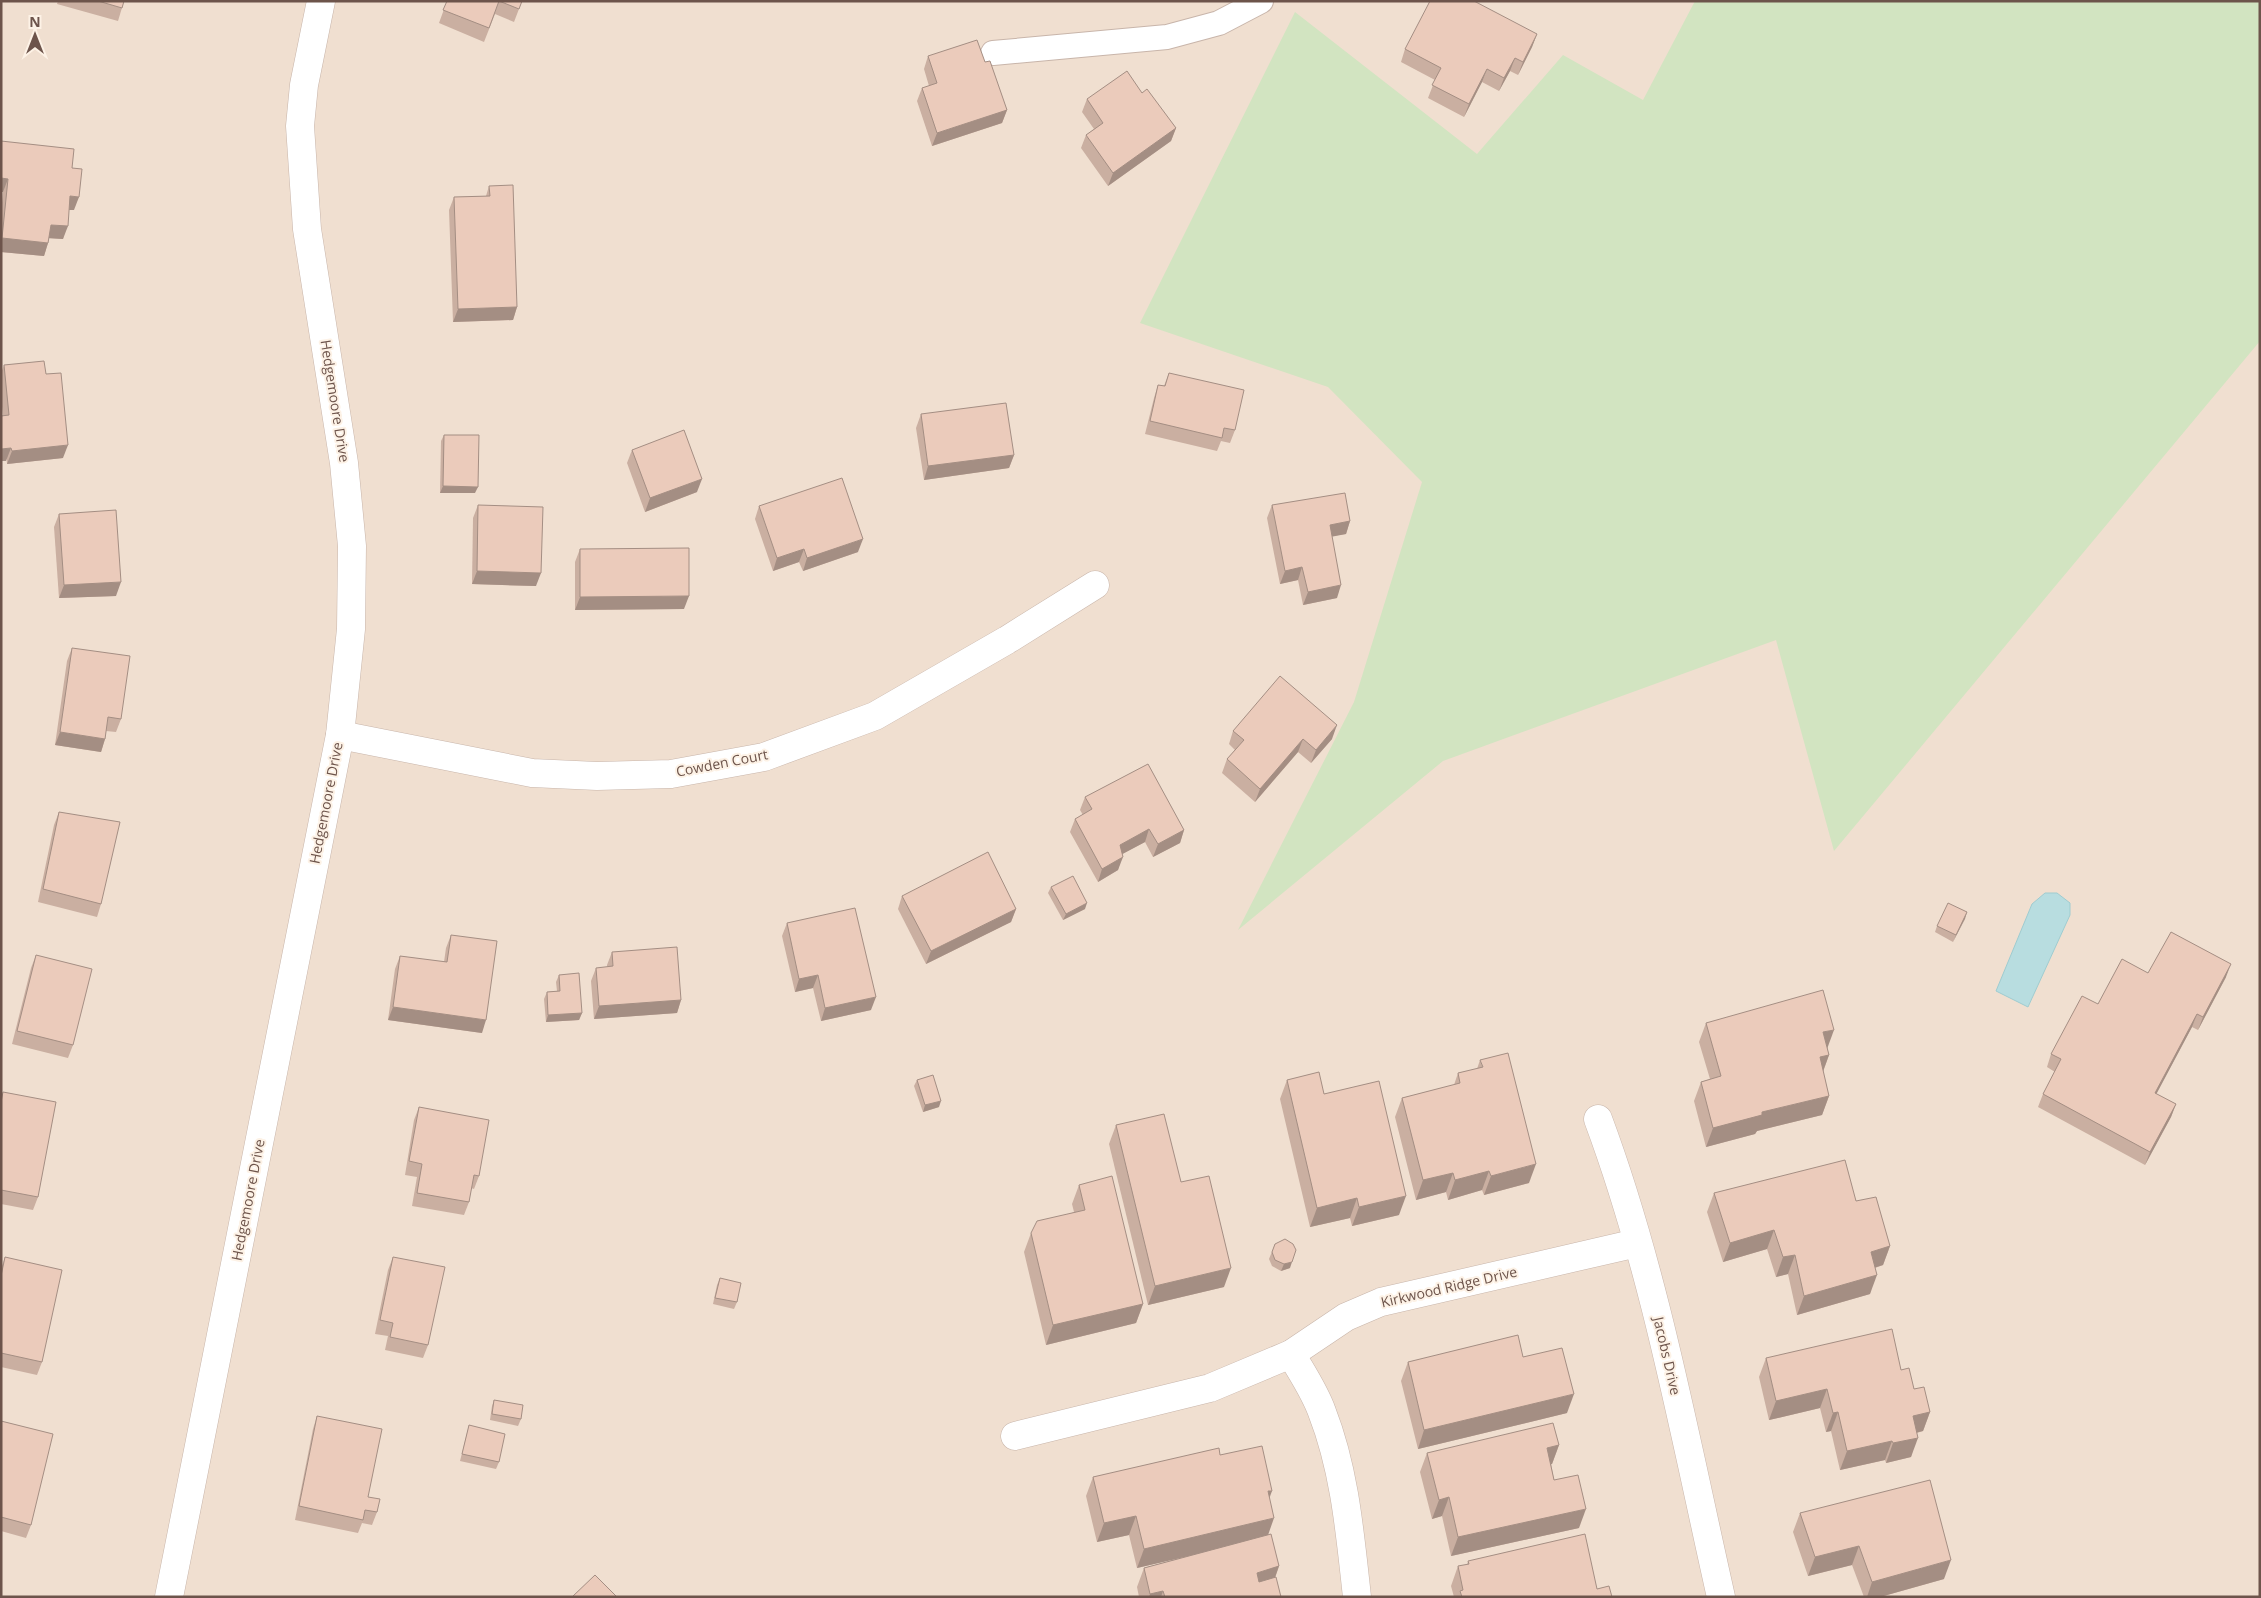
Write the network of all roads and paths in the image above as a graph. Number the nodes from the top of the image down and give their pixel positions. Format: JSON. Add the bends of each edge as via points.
{"nodes":[{"id":1,"x":320,"y":1,"type":"edge"},
{"id":2,"x":1261,"y":1,"type":"edge"},
{"id":3,"x":993,"y":53,"type":"dead end"},
{"id":4,"x":1095,"y":585,"type":"dead end"},
{"id":5,"x":340,"y":735,"type":"junction"},
{"id":6,"x":1598,"y":1119,"type":"dead end"},
{"id":7,"x":1637,"y":1243,"type":"junction"},
{"id":8,"x":1292,"y":1354,"type":"junction"},
{"id":9,"x":1014,"y":1436,"type":"dead end"},
{"id":10,"x":169,"y":1597,"type":"edge"},
{"id":11,"x":1358,"y":1597,"type":"edge"},
{"id":12,"x":1721,"y":1597,"type":"edge"}],
"edges":[{"from":1,"to":5,"type":"street","name":"Hedgemoore Drive","via":[[304,85],[300,126],[307,229],[344,463],[352,546],[351,629]]},
{"from":2,"to":3,"type":"lane","via":[[1219,23],[1166,37]]},
{"from":4,"to":5,"type":"street","name":"Cowden Court","via":[[875,716],[764,757],[672,774],[598,776],[532,773]]},
{"from":5,"to":10,"type":"street","name":"Hedgemoore Drive"},
{"from":6,"to":7,"type":"street","name":"Jacobs Drive","via":[[1618,1171]]},
{"from":7,"to":8,"type":"street","name":"Kirkwood Ridge Drive","via":[[1381,1302],[1346,1317]]},
{"from":7,"to":12,"type":"street","name":"Jacobs Drive","via":[[1656,1311]]},
{"from":8,"to":9,"type":"street","name":"Kirkwood Ridge Drive","via":[[1210,1388]]},
{"from":8,"to":11,"type":"street","via":[[1322,1411],[1340,1467]]}]}
